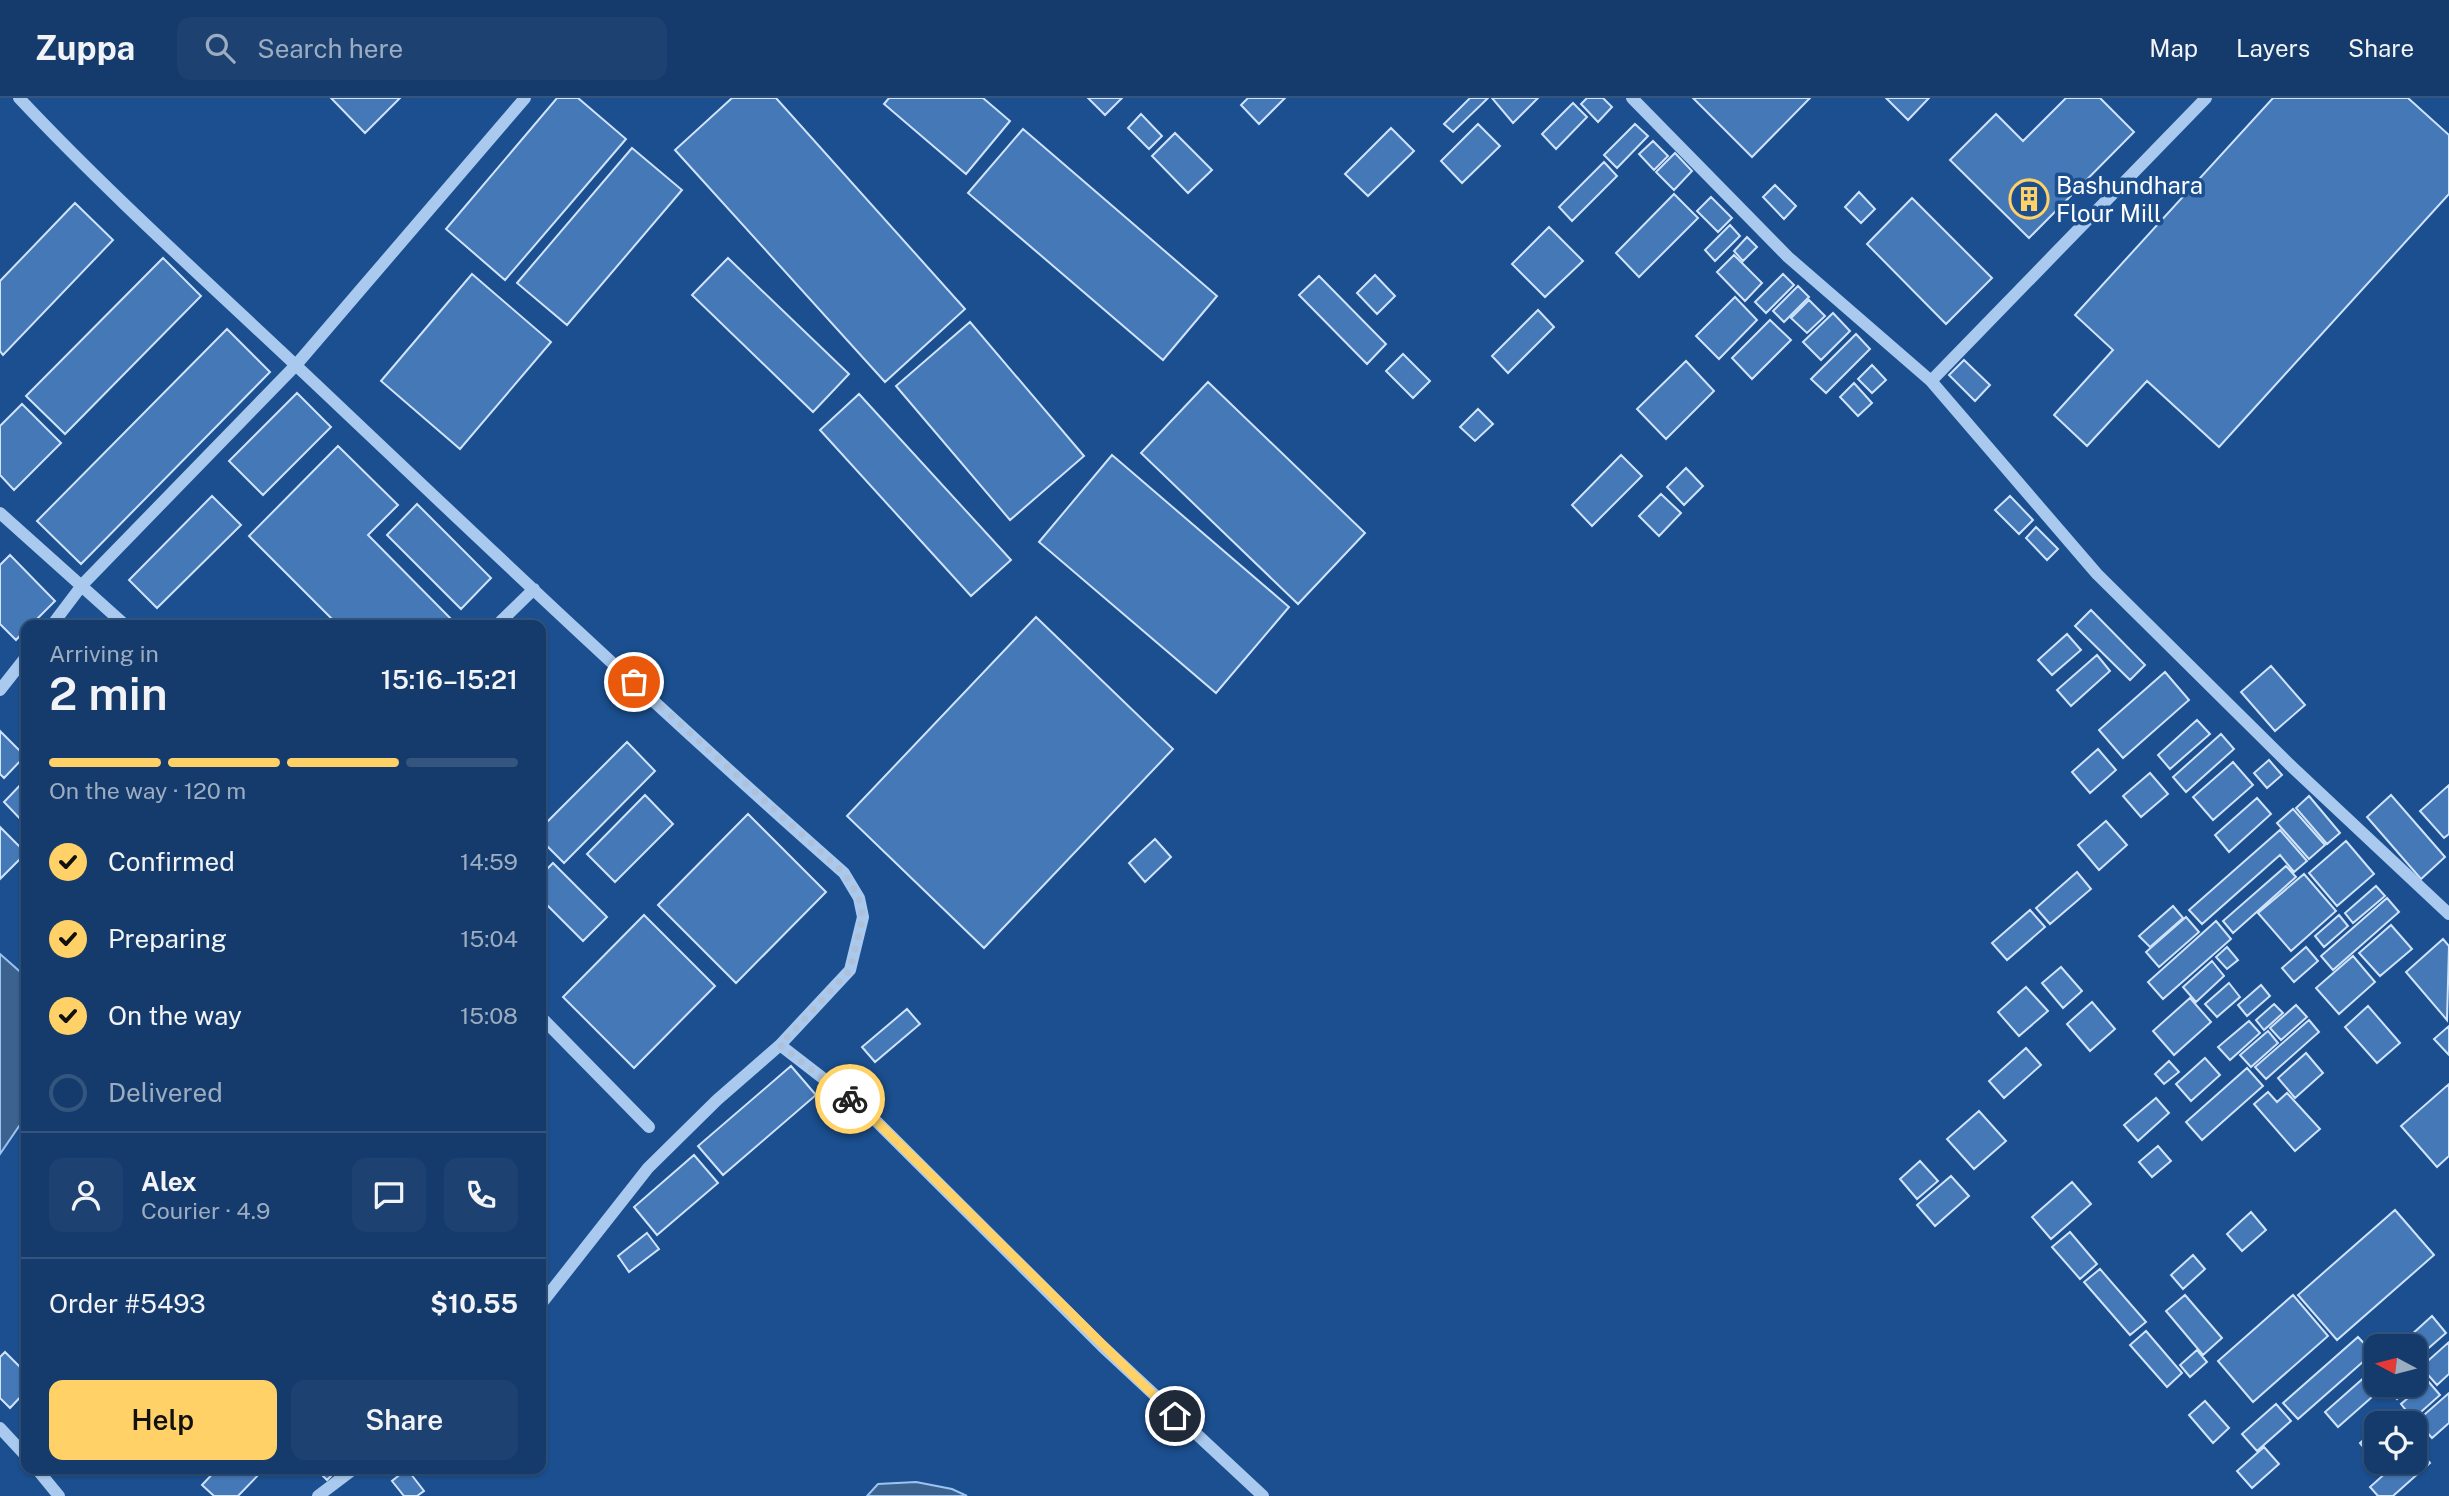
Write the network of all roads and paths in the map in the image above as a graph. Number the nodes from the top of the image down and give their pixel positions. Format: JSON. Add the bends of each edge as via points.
{"nodes":[{"id":1,"x":19,"y":98,"type":"edge"},
{"id":2,"x":525,"y":98,"type":"edge"},
{"id":3,"x":1632,"y":98,"type":"edge"},
{"id":4,"x":2206,"y":98,"type":"edge"},
{"id":5,"x":296,"y":365,"type":"junction"},
{"id":6,"x":1931,"y":381,"type":"junction"},
{"id":7,"x":0,"y":513,"type":"edge"},
{"id":8,"x":83,"y":584,"type":"junction"},
{"id":9,"x":534,"y":589,"type":"junction"},
{"id":10,"x":55,"y":620,"type":"edge"},
{"id":11,"x":120,"y":620,"type":"edge"},
{"id":12,"x":502,"y":620,"type":"edge"},
{"id":13,"x":21,"y":663,"type":"edge"},
{"id":14,"x":0,"y":690,"type":"edge"},
{"id":15,"x":2449,"y":914,"type":"edge"},
{"id":16,"x":546,"y":1022,"type":"edge"},
{"id":17,"x":780,"y":1045,"type":"junction"},
{"id":18,"x":649,"y":1127,"type":"dead end"},
{"id":19,"x":546,"y":1298,"type":"edge"},
{"id":20,"x":0,"y":1429,"type":"edge"},
{"id":21,"x":21,"y":1451,"type":"edge"},
{"id":22,"x":41,"y":1474,"type":"edge"},
{"id":23,"x":347,"y":1474,"type":"edge"},
{"id":24,"x":59,"y":1496,"type":"edge"},
{"id":25,"x":318,"y":1496,"type":"edge"},
{"id":26,"x":1264,"y":1496,"type":"edge"}],
"edges":[{"from":1,"to":5,"type":"street"},
{"from":2,"to":5,"type":"street"},
{"from":3,"to":6,"type":"street","via":[[1788,257]]},
{"from":4,"to":6,"type":"street"},
{"from":5,"to":8,"type":"street"},
{"from":5,"to":9,"type":"street"},
{"from":6,"to":15,"type":"street","via":[[2097,574]]},
{"from":7,"to":8,"type":"street"},
{"from":8,"to":10,"type":"street"},
{"from":8,"to":11,"type":"street"},
{"from":9,"to":12,"type":"street"},
{"from":9,"to":17,"type":"street","via":[[844,873],[859,898],[863,917],[850,970]]},
{"from":13,"to":14,"type":"street"},
{"from":16,"to":18,"type":"street"},
{"from":17,"to":19,"type":"street","via":[[648,1168]]},
{"from":17,"to":26,"type":"street","via":[[868,1113],[1102,1346]]},
{"from":20,"to":21,"type":"street"},
{"from":22,"to":24,"type":"street"},
{"from":23,"to":25,"type":"street"}]}
